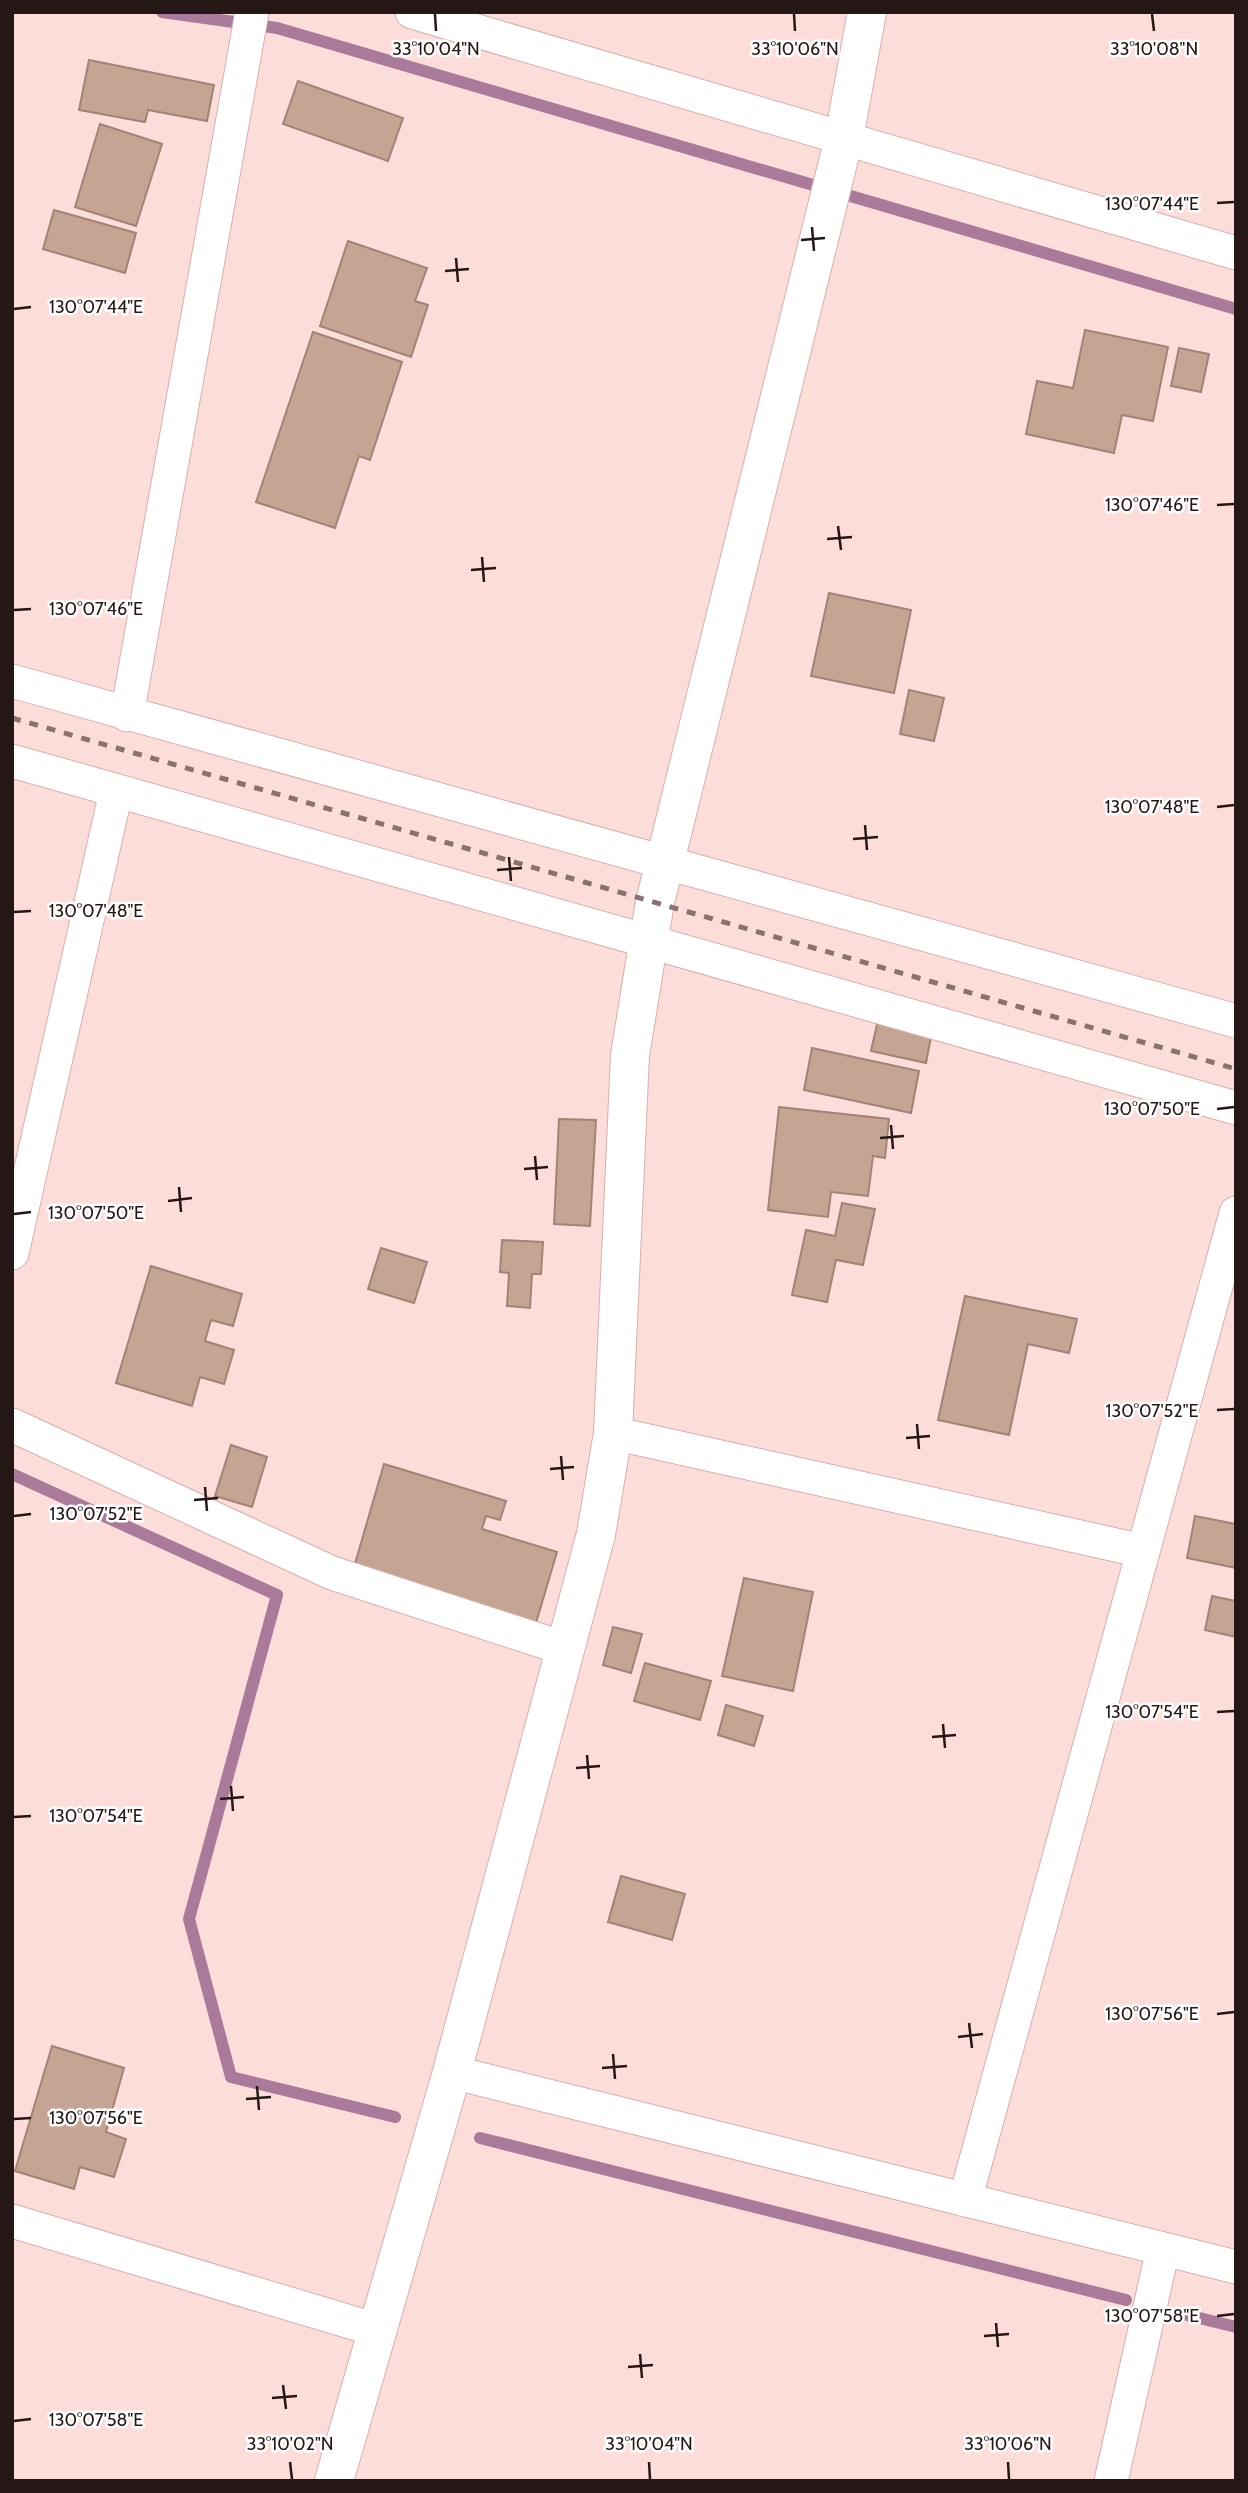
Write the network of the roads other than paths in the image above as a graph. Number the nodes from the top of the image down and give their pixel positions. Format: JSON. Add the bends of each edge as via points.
{"nodes":[{"id":1,"x":412,"y":12,"type":"edge"},
{"id":2,"x":867,"y":12,"type":"edge"},
{"id":3,"x":250,"y":25,"type":"edge"},
{"id":4,"x":836,"y":171,"type":"junction"},
{"id":5,"x":1236,"y":253,"type":"edge"},
{"id":6,"x":12,"y":681,"type":"edge"},
{"id":7,"x":127,"y":715,"type":"junction"},
{"id":8,"x":12,"y":761,"type":"edge"},
{"id":9,"x":116,"y":792,"type":"junction"},
{"id":10,"x":663,"y":863,"type":"junction"},
{"id":11,"x":649,"y":943,"type":"junction"},
{"id":12,"x":1236,"y":1021,"type":"edge"},
{"id":13,"x":1236,"y":1108,"type":"edge"},
{"id":14,"x":1236,"y":1213,"type":"edge"},
{"id":15,"x":12,"y":1253,"type":"edge"},
{"id":16,"x":12,"y":1425,"type":"edge"},
{"id":17,"x":613,"y":1433,"type":"junction"},
{"id":18,"x":1143,"y":1551,"type":"junction"},
{"id":19,"x":566,"y":1649,"type":"junction"},
{"id":20,"x":452,"y":2072,"type":"junction"},
{"id":21,"x":965,"y":2200,"type":"junction"},
{"id":22,"x":12,"y":2221,"type":"edge"},
{"id":23,"x":1163,"y":2249,"type":"junction"},
{"id":24,"x":1236,"y":2267,"type":"edge"},
{"id":25,"x":377,"y":2330,"type":"junction"},
{"id":26,"x":334,"y":2481,"type":"edge"},
{"id":27,"x":1111,"y":2481,"type":"edge"}],
"edges":[{"from":1,"to":4,"type":"street"},
{"from":2,"to":4,"type":"street"},
{"from":3,"to":7,"type":"street"},
{"from":4,"to":5,"type":"street"},
{"from":4,"to":10,"type":"street"},
{"from":6,"to":7,"type":"street"},
{"from":7,"to":10,"type":"street"},
{"from":8,"to":9,"type":"street"},
{"from":9,"to":11,"type":"street"},
{"from":9,"to":15,"type":"street"},
{"from":10,"to":11,"type":"street"},
{"from":10,"to":12,"type":"street"},
{"from":11,"to":13,"type":"street"},
{"from":11,"to":17,"type":"street","via":[[630,1055]]},
{"from":14,"to":18,"type":"street"},
{"from":16,"to":19,"type":"street","via":[[332,1573]]},
{"from":17,"to":18,"type":"street"},
{"from":17,"to":19,"type":"street","via":[[596,1534]]},
{"from":18,"to":21,"type":"street"},
{"from":19,"to":20,"type":"street"},
{"from":20,"to":21,"type":"street"},
{"from":20,"to":25,"type":"street"},
{"from":21,"to":23,"type":"street"},
{"from":22,"to":25,"type":"street"},
{"from":23,"to":24,"type":"street"},
{"from":23,"to":27,"type":"street"},
{"from":25,"to":26,"type":"street"}]}
